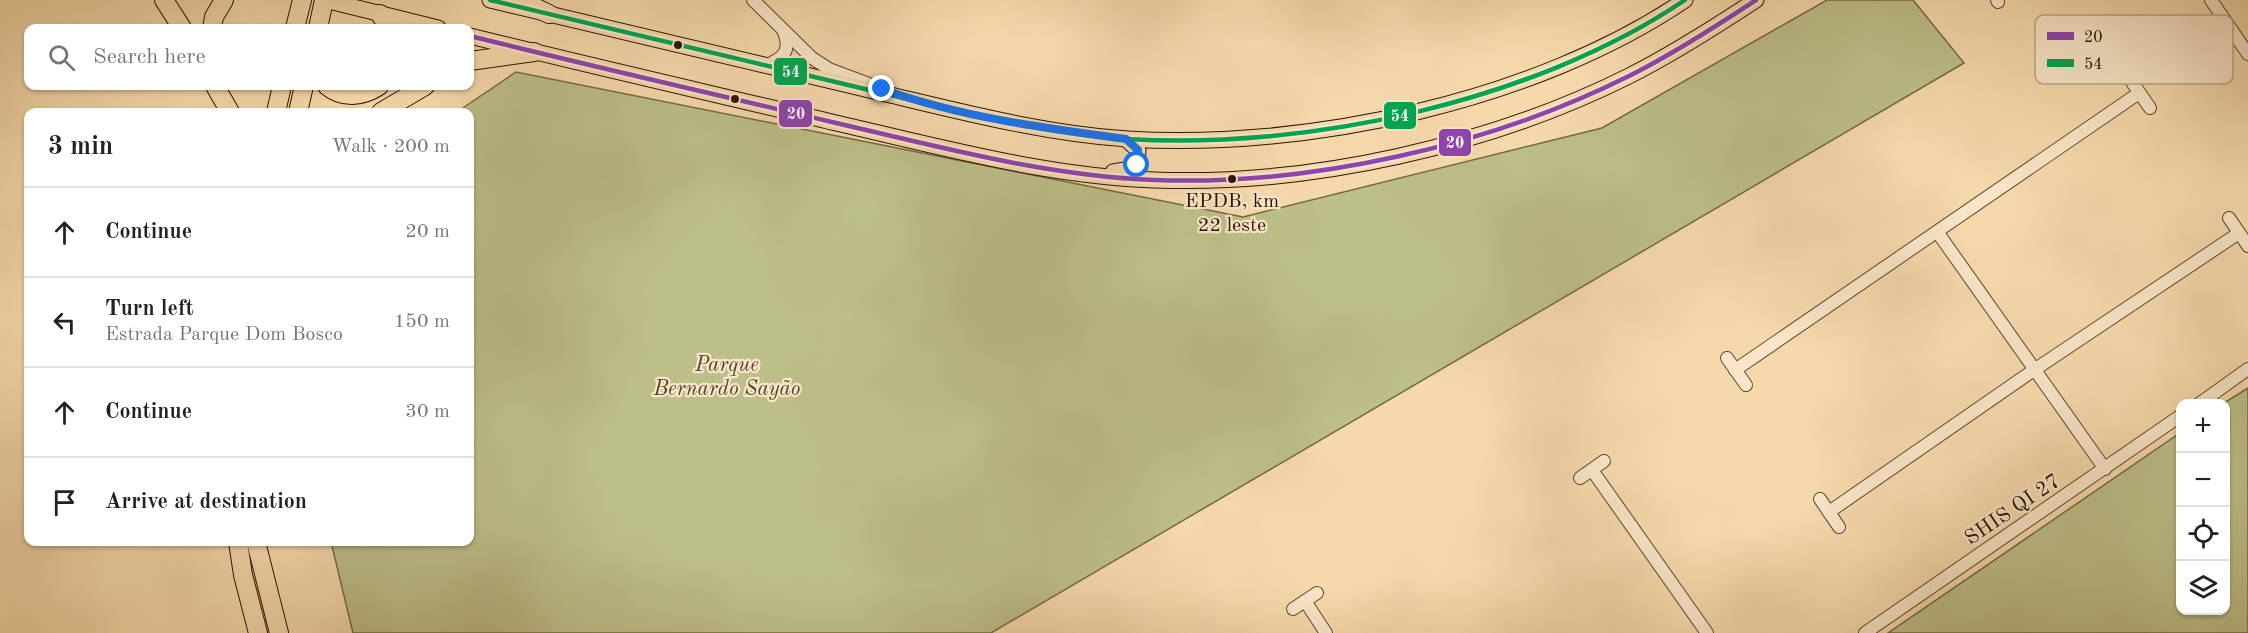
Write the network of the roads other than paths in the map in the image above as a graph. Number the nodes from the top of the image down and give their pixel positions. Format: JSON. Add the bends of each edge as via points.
{"nodes":[{"id":1,"x":165,"y":0,"type":"edge"},
{"id":2,"x":224,"y":0,"type":"edge"},
{"id":3,"x":302,"y":0,"type":"edge"},
{"id":4,"x":325,"y":0,"type":"edge"},
{"id":5,"x":490,"y":0,"type":"edge"},
{"id":6,"x":519,"y":0,"type":"edge"},
{"id":7,"x":753,"y":0,"type":"edge"},
{"id":8,"x":1684,"y":0,"type":"edge"},
{"id":9,"x":1756,"y":0,"type":"edge"},
{"id":10,"x":2211,"y":0,"type":"edge"},
{"id":11,"x":549,"y":14,"type":"junction"},
{"id":12,"x":2221,"y":15,"type":"edge"},
{"id":13,"x":384,"y":21,"type":"edge"},
{"id":14,"x":180,"y":24,"type":"edge"},
{"id":15,"x":213,"y":24,"type":"edge"},
{"id":16,"x":296,"y":24,"type":"edge"},
{"id":17,"x":319,"y":24,"type":"edge"},
{"id":18,"x":407,"y":24,"type":"edge"},
{"id":19,"x":781,"y":26,"type":"junction"},
{"id":20,"x":2233,"y":32,"type":"edge"},
{"id":21,"x":474,"y":37,"type":"edge"},
{"id":22,"x":534,"y":52,"type":"junction"},
{"id":23,"x":2248,"y":54,"type":"edge"},
{"id":24,"x":474,"y":60,"type":"edge"},
{"id":25,"x":765,"y":66,"type":"junction"},
{"id":26,"x":2133,"y":84,"type":"edge"},
{"id":27,"x":217,"y":90,"type":"edge"},
{"id":28,"x":281,"y":90,"type":"edge"},
{"id":29,"x":303,"y":90,"type":"edge"},
{"id":30,"x":332,"y":90,"type":"edge"},
{"id":31,"x":373,"y":90,"type":"edge"},
{"id":32,"x":418,"y":90,"type":"edge"},
{"id":33,"x":2139,"y":93,"type":"junction"},
{"id":34,"x":918,"y":102,"type":"junction"},
{"id":35,"x":228,"y":108,"type":"edge"},
{"id":36,"x":277,"y":108,"type":"edge"},
{"id":37,"x":299,"y":108,"type":"edge"},
{"id":38,"x":388,"y":108,"type":"edge"},
{"id":39,"x":2150,"y":108,"type":"dead end"},
{"id":40,"x":1126,"y":139,"type":"junction"},
{"id":41,"x":1080,"y":173,"type":"junction"},
{"id":42,"x":2229,"y":219,"type":"dead end"},
{"id":43,"x":1938,"y":233,"type":"junction"},
{"id":44,"x":2239,"y":233,"type":"junction"},
{"id":45,"x":2248,"y":246,"type":"edge"},
{"id":46,"x":1727,"y":358,"type":"dead end"},
{"id":47,"x":1735,"y":370,"type":"junction"},
{"id":48,"x":2034,"y":370,"type":"junction"},
{"id":49,"x":2245,"y":373,"type":"edge"},
{"id":50,"x":1746,"y":385,"type":"dead end"},
{"id":51,"x":2206,"y":399,"type":"edge"},
{"id":52,"x":2176,"y":419,"type":"edge"},
{"id":53,"x":1604,"y":461,"type":"dead end"},
{"id":54,"x":2105,"y":469,"type":"junction"},
{"id":55,"x":1592,"y":470,"type":"junction"},
{"id":56,"x":1580,"y":478,"type":"dead end"},
{"id":57,"x":1820,"y":499,"type":"dead end"},
{"id":58,"x":1829,"y":512,"type":"junction"},
{"id":59,"x":1839,"y":527,"type":"dead end"},
{"id":60,"x":239,"y":546,"type":"edge"},
{"id":61,"x":257,"y":546,"type":"edge"},
{"id":62,"x":1317,"y":593,"type":"dead end"},
{"id":63,"x":1305,"y":601,"type":"junction"},
{"id":64,"x":1293,"y":609,"type":"dead end"},
{"id":65,"x":258,"y":633,"type":"edge"},
{"id":66,"x":279,"y":633,"type":"edge"},
{"id":67,"x":1326,"y":633,"type":"edge"},
{"id":68,"x":1707,"y":633,"type":"edge"},
{"id":69,"x":1865,"y":633,"type":"edge"}],
"edges":[{"from":1,"to":14,"type":"highway"},
{"from":2,"to":15,"type":"highway"},
{"from":3,"to":16,"type":"highway"},
{"from":4,"to":13,"type":"main road"},
{"from":4,"to":17,"type":"highway"},
{"from":5,"to":11,"type":"main road"},
{"from":6,"to":11,"type":"highway"},
{"from":7,"to":19,"type":"street"},
{"from":8,"to":40,"type":"main road","via":[[1590,52],[1518,81],[1437,106],[1293,134],[1216,140]]},
{"from":9,"to":41,"type":"main road","via":[[1630,76],[1557,109],[1347,169],[1260,178],[1156,180]]},
{"from":10,"to":12,"type":"street"},
{"from":11,"to":25,"type":"main road"},
{"from":13,"to":18,"type":"main road"},
{"from":19,"to":25,"type":"street","via":[[788,45],[786,53]]},
{"from":19,"to":34,"type":"street","via":[[829,69]]},
{"from":20,"to":23,"type":"street"},
{"from":21,"to":22,"type":"main road"},
{"from":22,"to":24,"type":"highway"},
{"from":22,"to":41,"type":"main road","via":[[1014,164]]},
{"from":25,"to":34,"type":"main road"},
{"from":26,"to":33,"type":"street"},
{"from":27,"to":35,"type":"highway"},
{"from":28,"to":36,"type":"highway"},
{"from":29,"to":37,"type":"highway"},
{"from":30,"to":31,"type":"highway","via":[[351,96]]},
{"from":32,"to":38,"type":"highway"},
{"from":33,"to":39,"type":"street"},
{"from":33,"to":43,"type":"street"},
{"from":34,"to":40,"type":"main road","via":[[1026,126]]},
{"from":40,"to":41,"type":"main road","via":[[1138,150],[1137,165],[1131,170]]},
{"from":42,"to":44,"type":"street"},
{"from":43,"to":47,"type":"street"},
{"from":43,"to":48,"type":"street"},
{"from":44,"to":45,"type":"street"},
{"from":44,"to":48,"type":"street"},
{"from":46,"to":47,"type":"street"},
{"from":47,"to":50,"type":"street"},
{"from":48,"to":54,"type":"street"},
{"from":48,"to":58,"type":"street"},
{"from":49,"to":51,"type":"street"},
{"from":52,"to":54,"type":"street","name":"SHIS QI 27"},
{"from":53,"to":55,"type":"street"},
{"from":54,"to":69,"type":"street","name":"SHIS QI 27"},
{"from":55,"to":56,"type":"street"},
{"from":55,"to":68,"type":"street"},
{"from":57,"to":58,"type":"street"},
{"from":58,"to":59,"type":"street"},
{"from":60,"to":65,"type":"highway"},
{"from":61,"to":66,"type":"highway"},
{"from":62,"to":63,"type":"street"},
{"from":63,"to":64,"type":"street"},
{"from":63,"to":67,"type":"street"}]}
